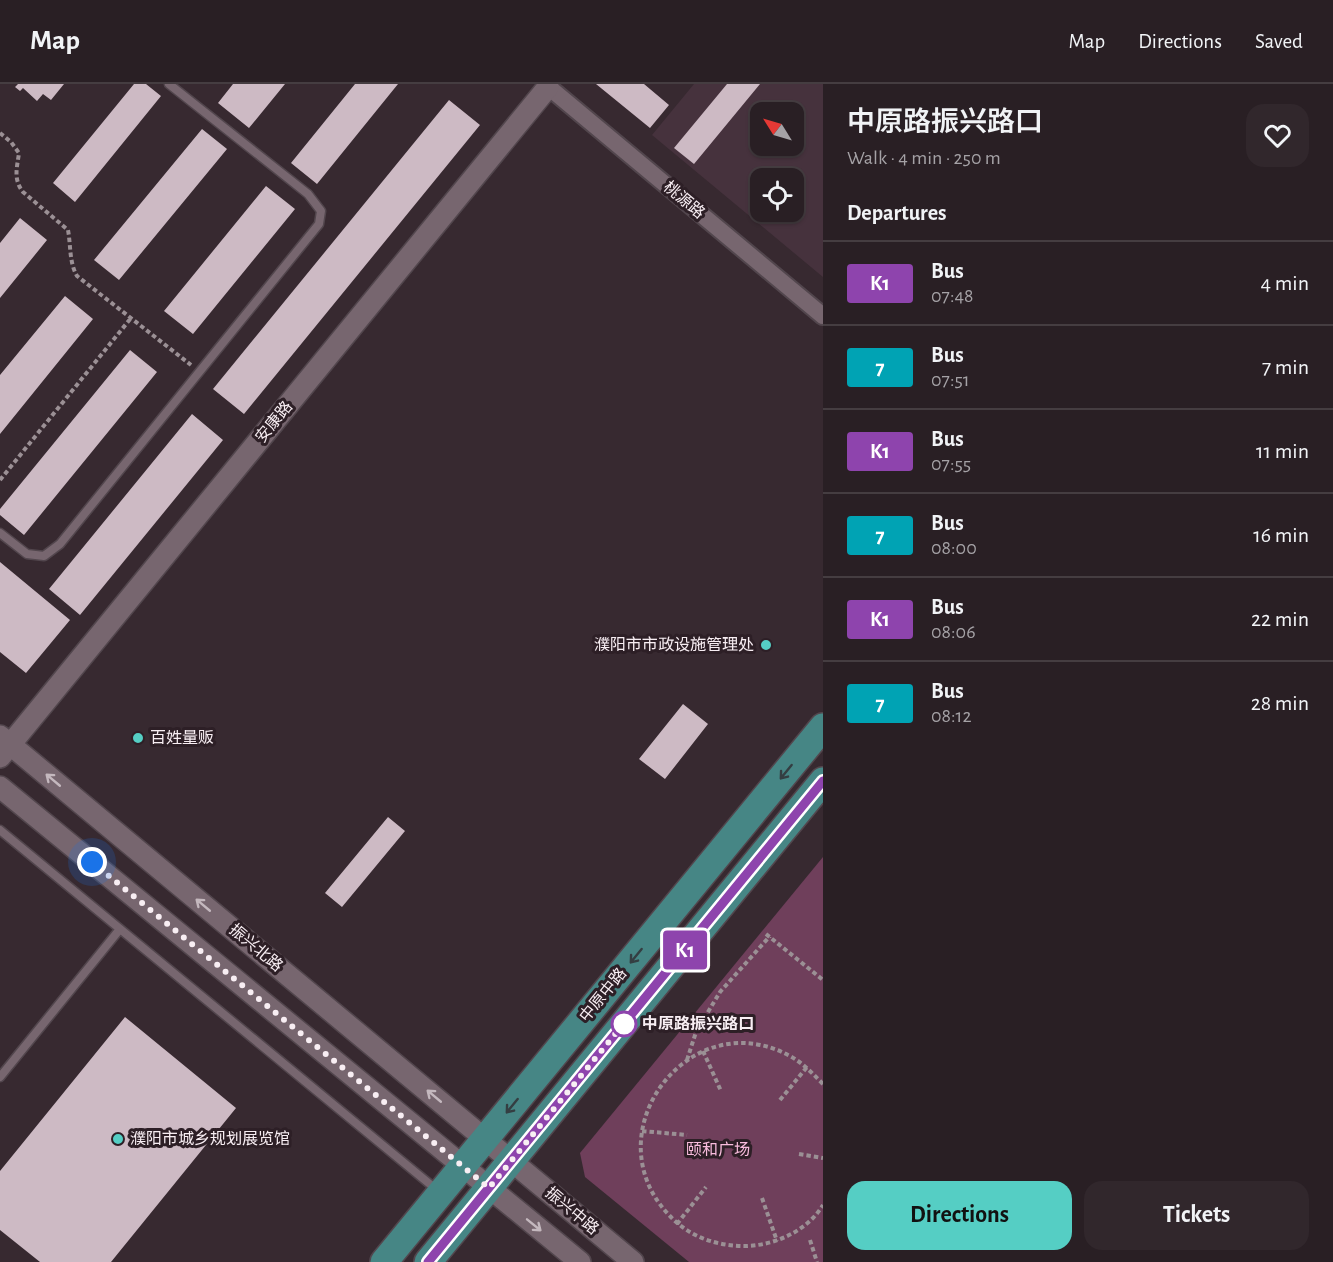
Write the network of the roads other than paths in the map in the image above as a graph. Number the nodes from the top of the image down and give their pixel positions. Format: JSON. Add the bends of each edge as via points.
{"nodes":[{"id":1,"x":169,"y":84,"type":"edge"},
{"id":2,"x":547,"y":85,"type":"edge"},
{"id":3,"x":823,"y":316,"type":"edge"},
{"id":4,"x":0,"y":533,"type":"edge"},
{"id":5,"x":823,"y":727,"type":"edge"},
{"id":6,"x":3,"y":746,"type":"edge"},
{"id":7,"x":823,"y":781,"type":"edge"},
{"id":8,"x":0,"y":787,"type":"edge"},
{"id":9,"x":0,"y":830,"type":"edge"},
{"id":10,"x":120,"y":929,"type":"junction"},
{"id":11,"x":0,"y":1077,"type":"edge"},
{"id":12,"x":485,"y":1138,"type":"junction"},
{"id":13,"x":511,"y":1161,"type":"junction"},
{"id":14,"x":462,"y":1166,"type":"junction"},
{"id":15,"x":489,"y":1188,"type":"junction"},
{"id":16,"x":440,"y":1193,"type":"junction"},
{"id":17,"x":384,"y":1262,"type":"edge"},
{"id":18,"x":428,"y":1262,"type":"edge"},
{"id":19,"x":580,"y":1262,"type":"edge"},
{"id":20,"x":633,"y":1262,"type":"edge"}],
"edges":[{"from":1,"to":4,"type":"lane","via":[[308,194],[321,211],[319,224],[60,544],[44,556],[27,554]]},
{"from":2,"to":3,"type":"street","name":"桃源路"},
{"from":2,"to":6,"type":"street","name":"安康路"},
{"from":5,"to":12,"type":"main road","name":"中原中路","one_way":true},
{"from":12,"to":6,"type":"street","name":"振兴北路","one_way":true},
{"from":7,"to":13,"type":"main road","name":"中原中路"},
{"from":8,"to":14,"type":"street"},
{"from":9,"to":10,"type":"lane"},
{"from":10,"to":11,"type":"lane"},
{"from":10,"to":16,"type":"lane"},
{"from":12,"to":13,"type":"street","name":"振兴北路"},
{"from":12,"to":14,"type":"main road","name":"中原中路"},
{"from":13,"to":15,"type":"main road","name":"中原中路"},
{"from":13,"to":20,"type":"street","name":"振兴中路"},
{"from":14,"to":15,"type":"street"},
{"from":14,"to":16,"type":"main road","name":"中原中路"},
{"from":15,"to":18,"type":"main road","name":"中原中路"},
{"from":15,"to":19,"type":"street","name":"振兴中路","one_way":true},
{"from":16,"to":17,"type":"main road","name":"中原中路"}]}
